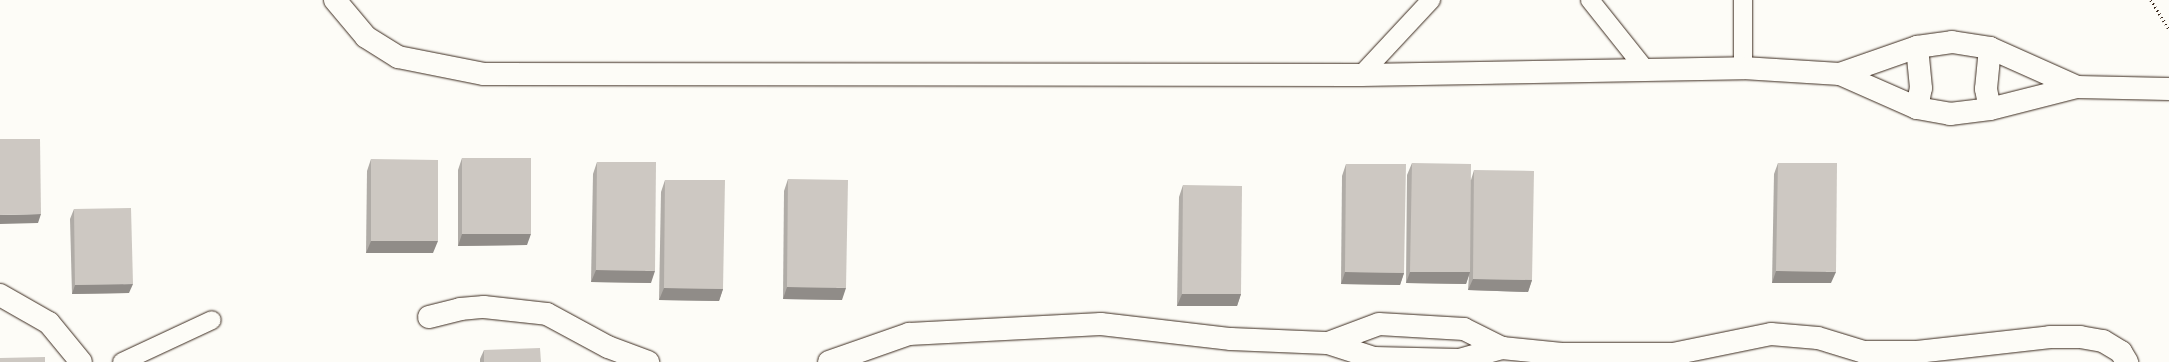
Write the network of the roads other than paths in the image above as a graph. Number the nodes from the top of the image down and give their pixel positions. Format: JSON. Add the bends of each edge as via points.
{"nodes":[{"id":1,"x":334,"y":0,"type":"edge"},
{"id":2,"x":1431,"y":0,"type":"edge"},
{"id":3,"x":1590,"y":0,"type":"edge"},
{"id":4,"x":1744,"y":0,"type":"edge"},
{"id":5,"x":1917,"y":47,"type":"junction"},
{"id":6,"x":1990,"y":48,"type":"junction"},
{"id":7,"x":1743,"y":68,"type":"junction"},
{"id":8,"x":1645,"y":69,"type":"junction"},
{"id":9,"x":1840,"y":74,"type":"junction"},
{"id":10,"x":1361,"y":75,"type":"junction"},
{"id":11,"x":2077,"y":87,"type":"junction"},
{"id":12,"x":2169,"y":89,"type":"edge"},
{"id":13,"x":1917,"y":108,"type":"junction"},
{"id":14,"x":1990,"y":109,"type":"junction"},
{"id":15,"x":0,"y":295,"type":"edge"},
{"id":16,"x":429,"y":318,"type":"dead end"},
{"id":17,"x":212,"y":320,"type":"dead end"},
{"id":18,"x":1328,"y":343,"type":"junction"},
{"id":19,"x":1502,"y":348,"type":"junction"},
{"id":20,"x":81,"y":362,"type":"edge"},
{"id":21,"x":122,"y":362,"type":"edge"},
{"id":22,"x":648,"y":362,"type":"edge"},
{"id":23,"x":828,"y":362,"type":"edge"},
{"id":24,"x":2127,"y":362,"type":"edge"}],
"edges":[{"from":1,"to":10,"type":"street","via":[[366,37],[398,57],[484,74]]},
{"from":2,"to":10,"type":"lane"},
{"from":3,"to":8,"type":"lane"},
{"from":4,"to":7,"type":"lane"},
{"from":5,"to":6,"type":"street","via":[[1952,42]]},
{"from":5,"to":9,"type":"street"},
{"from":5,"to":13,"type":"street","via":[[1921,88]]},
{"from":6,"to":11,"type":"street"},
{"from":6,"to":14,"type":"street","via":[[1986,89]]},
{"from":7,"to":8,"type":"street"},
{"from":7,"to":9,"type":"street"},
{"from":8,"to":10,"type":"street"},
{"from":9,"to":13,"type":"street"},
{"from":11,"to":12,"type":"street"},
{"from":11,"to":14,"type":"street"},
{"from":13,"to":14,"type":"street","via":[[1950,114]]},
{"from":15,"to":20,"type":"street","via":[[49,322]]},
{"from":16,"to":22,"type":"street","via":[[460,309],[484,307],[547,314],[608,347]]},
{"from":17,"to":21,"type":"lane"},
{"from":18,"to":19,"type":"street","via":[[1374,358],[1460,360]]},
{"from":18,"to":19,"type":"street","via":[[1379,324],[1464,328]]},
{"from":18,"to":23,"type":"street","via":[[1231,340],[1101,324],[909,334]]},
{"from":19,"to":24,"type":"street","via":[[1562,354],[1673,354],[1771,334],[1818,338],[1864,352],[1917,352],[2050,337],[2080,337],[2103,341],[2121,352]]}]}
